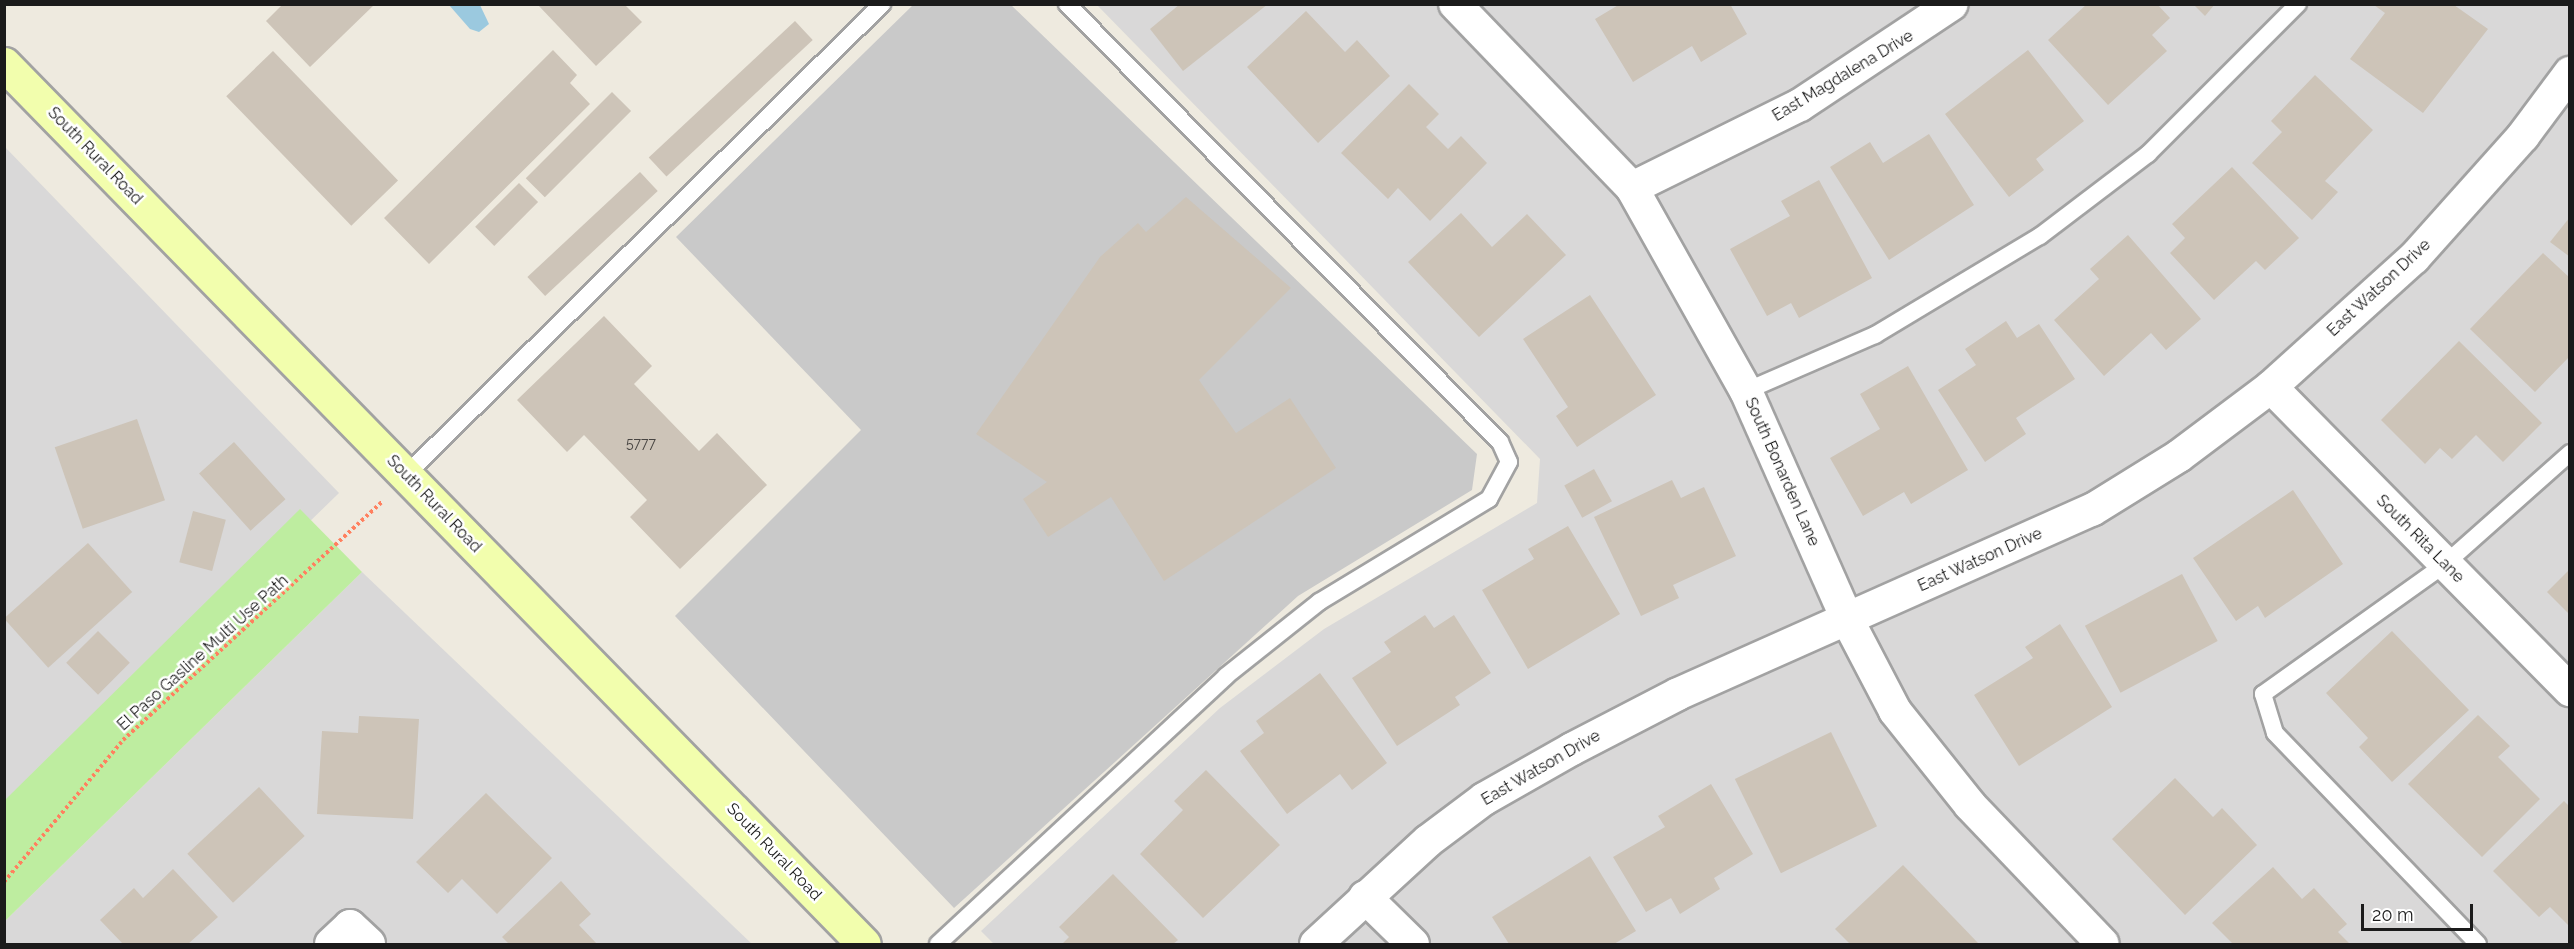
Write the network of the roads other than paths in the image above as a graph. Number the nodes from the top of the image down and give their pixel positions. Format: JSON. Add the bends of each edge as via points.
{"nodes":[{"id":1,"x":882,"y":4,"type":"edge"},
{"id":2,"x":1067,"y":4,"type":"edge"},
{"id":3,"x":1455,"y":4,"type":"edge"},
{"id":4,"x":1952,"y":4,"type":"edge"},
{"id":5,"x":2298,"y":4,"type":"edge"},
{"id":6,"x":4,"y":64,"type":"edge"},
{"id":7,"x":2570,"y":73,"type":"edge"},
{"id":8,"x":1632,"y":188,"type":"junction"},
{"id":9,"x":2271,"y":387,"type":"junction"},
{"id":10,"x":1746,"y":391,"type":"junction"},
{"id":11,"x":2570,"y":453,"type":"edge"},
{"id":12,"x":406,"y":475,"type":"junction"},
{"id":13,"x":2445,"y":564,"type":"junction"},
{"id":14,"x":1848,"y":619,"type":"junction"},
{"id":15,"x":2570,"y":690,"type":"edge"},
{"id":16,"x":1365,"y":897,"type":"junction"},
{"id":17,"x":864,"y":945,"type":"edge"},
{"id":18,"x":938,"y":945,"type":"edge"},
{"id":19,"x":1316,"y":945,"type":"edge"},
{"id":20,"x":1413,"y":945,"type":"edge"},
{"id":21,"x":2103,"y":945,"type":"edge"},
{"id":22,"x":2478,"y":945,"type":"edge"}],
"edges":[{"from":1,"to":12,"type":"lane"},
{"from":2,"to":18,"type":"lane","via":[[1500,442],[1509,462],[1489,499],[1319,602],[1226,676]]},
{"from":3,"to":8,"type":"street","name":"South Bonarden Lane"},
{"from":4,"to":8,"type":"street","name":"East Magdalena Drive","via":[[1800,105]]},
{"from":5,"to":10,"type":"lane","via":[[2148,154],[2040,236],[1875,335]]},
{"from":6,"to":12,"type":"main road","name":"South Rural Road"},
{"from":7,"to":9,"type":"street","name":"East Watson Drive","via":[[2523,136],[2414,258]]},
{"from":8,"to":10,"type":"street","name":"South Bonarden Lane"},
{"from":9,"to":13,"type":"street","name":"South Rita Lane"},
{"from":9,"to":14,"type":"street","name":"East Watson Drive","via":[[2179,456],[2092,510]]},
{"from":10,"to":14,"type":"street","name":"South Bonarden Lane"},
{"from":11,"to":13,"type":"lane"},
{"from":12,"to":17,"type":"main road","name":"South Rural Road"},
{"from":13,"to":15,"type":"street","name":"South Rita Lane"},
{"from":13,"to":22,"type":"lane","via":[[2263,694],[2275,733]]},
{"from":14,"to":16,"type":"street","name":"East Watson Drive","via":[[1678,693],[1572,748],[1474,806]]},
{"from":14,"to":21,"type":"street","name":"South Bonarden Lane","via":[[1895,711],[1970,805]]},
{"from":16,"to":19,"type":"street","name":"East Watson Drive"},
{"from":16,"to":20,"type":"street"}]}
